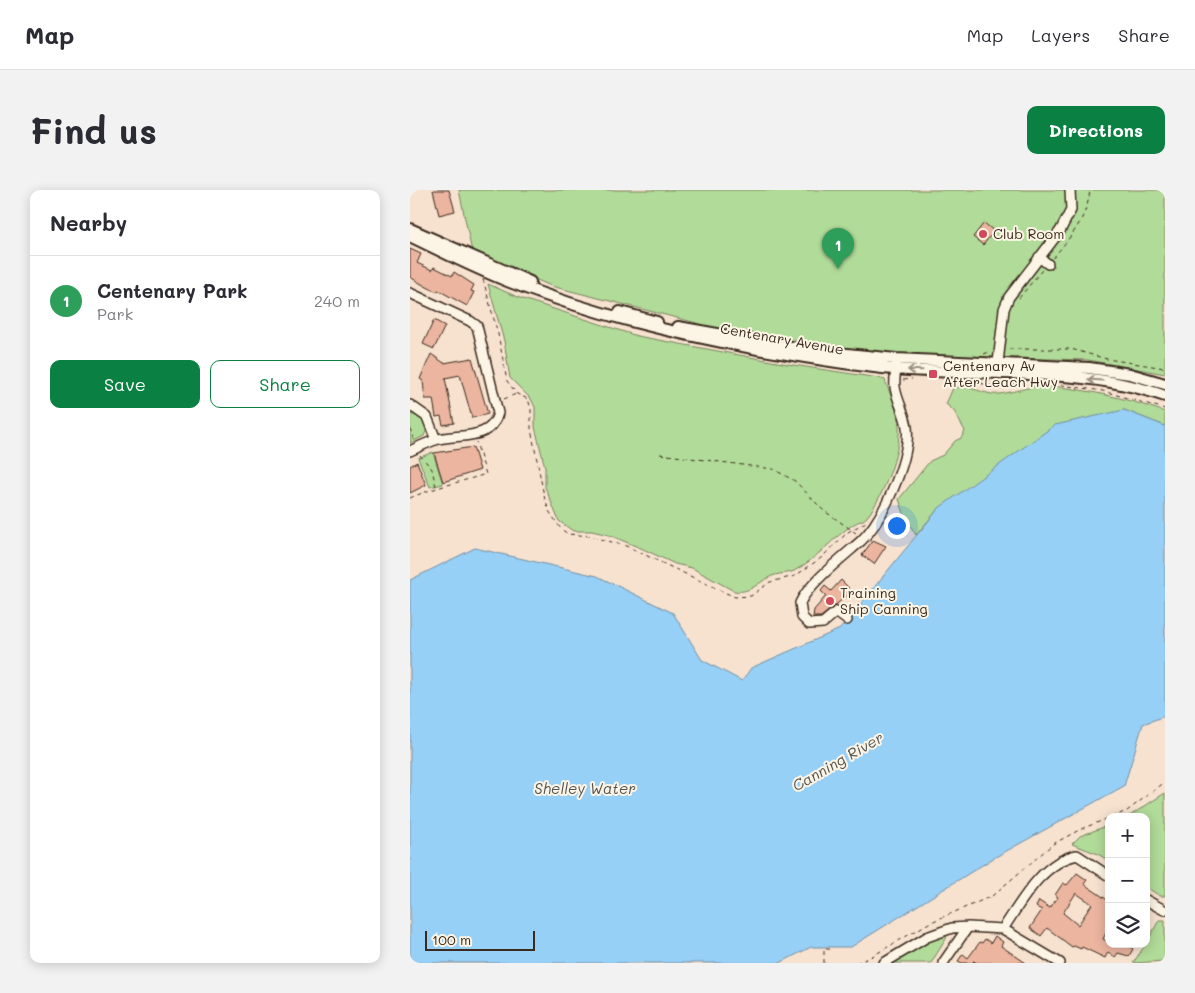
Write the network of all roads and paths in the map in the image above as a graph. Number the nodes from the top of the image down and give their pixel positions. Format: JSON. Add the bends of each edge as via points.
{"nodes":[{"id":1,"x":1070,"y":190,"type":"edge"},
{"id":2,"x":410,"y":229,"type":"edge"},
{"id":3,"x":410,"y":236,"type":"edge"},
{"id":4,"x":1039,"y":257,"type":"junction"},
{"id":5,"x":1048,"y":264,"type":"dead end"},
{"id":6,"x":483,"y":276,"type":"dead end"},
{"id":7,"x":410,"y":293,"type":"edge"},
{"id":8,"x":1009,"y":297,"type":"junction"},
{"id":9,"x":1016,"y":303,"type":"dead end"},
{"id":10,"x":999,"y":349,"type":"junction"},
{"id":11,"x":984,"y":354,"type":"dead end"},
{"id":12,"x":998,"y":362,"type":"junction"},
{"id":13,"x":896,"y":364,"type":"junction"},
{"id":14,"x":1165,"y":368,"type":"edge"},
{"id":15,"x":1165,"y":384,"type":"edge"},
{"id":16,"x":517,"y":394,"type":"junction"},
{"id":17,"x":1165,"y":396,"type":"edge"},
{"id":18,"x":496,"y":402,"type":"junction"},
{"id":19,"x":410,"y":404,"type":"edge"},
{"id":20,"x":410,"y":428,"type":"edge"},
{"id":21,"x":485,"y":431,"type":"junction"},
{"id":22,"x":474,"y":437,"type":"junction"},
{"id":23,"x":436,"y":440,"type":"junction"},
{"id":24,"x":416,"y":451,"type":"edge"},
{"id":25,"x":425,"y":452,"type":"dead end"},
{"id":26,"x":660,"y":454,"type":"dead end"},
{"id":27,"x":436,"y":487,"type":"junction"},
{"id":28,"x":410,"y":498,"type":"edge"},
{"id":29,"x":870,"y":517,"type":"dead end"},
{"id":30,"x":852,"y":529,"type":"junction"},
{"id":31,"x":863,"y":539,"type":"junction"},
{"id":32,"x":847,"y":620,"type":"dead end"},
{"id":33,"x":1165,"y":782,"type":"edge"},
{"id":34,"x":1121,"y":813,"type":"edge"},
{"id":35,"x":1105,"y":819,"type":"edge"},
{"id":36,"x":1105,"y":873,"type":"edge"},
{"id":37,"x":1150,"y":902,"type":"edge"},
{"id":38,"x":1164,"y":910,"type":"edge"},
{"id":39,"x":968,"y":927,"type":"junction"},
{"id":40,"x":1003,"y":929,"type":"junction"},
{"id":41,"x":833,"y":949,"type":"dead end"},
{"id":42,"x":824,"y":963,"type":"edge"},
{"id":43,"x":856,"y":963,"type":"edge"},
{"id":44,"x":884,"y":963,"type":"edge"},
{"id":45,"x":943,"y":963,"type":"edge"},
{"id":46,"x":1060,"y":963,"type":"edge"}],
"edges":[{"from":1,"to":4,"type":"street","via":[[1071,210],[1060,231],[1050,239]]},
{"from":2,"to":13,"type":"main road","name":"Centenary Avenue","via":[[519,278],[626,314],[708,333]]},
{"from":3,"to":13,"type":"main road","name":"Centenary Avenue","via":[[507,281],[634,324],[822,361]]},
{"from":4,"to":5,"type":"street"},
{"from":4,"to":8,"type":"street","via":[[1020,276]]},
{"from":6,"to":16,"type":"path","via":[[507,381]]},
{"from":7,"to":18,"type":"street","via":[[477,326]]},
{"from":8,"to":9,"type":"street"},
{"from":8,"to":10,"type":"street","via":[[1004,309]]},
{"from":10,"to":11,"type":"path"},
{"from":10,"to":12,"type":"street"},
{"from":10,"to":14,"type":"path","via":[[1071,349]]},
{"from":12,"to":13,"type":"main road","name":"Centenary Avenue"},
{"from":12,"to":15,"type":"main road","name":"Centenary Avenue","via":[[1107,370]]},
{"from":17,"to":13,"type":"main road","name":"Centenary Avenue","one_way":true,"via":[[1108,380]]},
{"from":13,"to":31,"type":"street","via":[[895,386],[905,416],[907,439],[888,499]]},
{"from":16,"to":18,"type":"path"},
{"from":16,"to":30,"type":"path","via":[[528,399],[531,409],[532,437],[549,511],[568,534],[626,546],[741,597],[751,596],[770,582],[794,576],[821,558]]},
{"from":18,"to":21,"type":"street","via":[[495,424]]},
{"from":19,"to":23,"type":"street","via":[[427,417]]},
{"from":20,"to":24,"type":"path"},
{"from":21,"to":22,"type":"street"},
{"from":21,"to":22,"type":"path","via":[[487,438]]},
{"from":22,"to":23,"type":"street"},
{"from":22,"to":27,"type":"path","via":[[486,474]]},
{"from":23,"to":24,"type":"street"},
{"from":24,"to":25,"type":"path"},
{"from":24,"to":27,"type":"path","via":[[432,469]]},
{"from":26,"to":30,"type":"path","via":[[773,469],[795,481],[823,510]]},
{"from":27,"to":28,"type":"path"},
{"from":29,"to":30,"type":"path"},
{"from":30,"to":31,"type":"path"},
{"from":31,"to":32,"type":"street","via":[[800,603],[802,617],[809,624],[823,623],[836,612]]},
{"from":33,"to":34,"type":"path"},
{"from":35,"to":43,"type":"path","via":[[1053,844],[992,896],[929,923]]},
{"from":36,"to":40,"type":"street","via":[[1077,855],[1066,857],[1037,881]]},
{"from":37,"to":38,"type":"street"},
{"from":39,"to":40,"type":"street"},
{"from":39,"to":44,"type":"street","via":[[952,928],[927,937]]},
{"from":39,"to":45,"type":"street"},
{"from":40,"to":46,"type":"street"},
{"from":41,"to":42,"type":"path","via":[[824,949]]}]}
